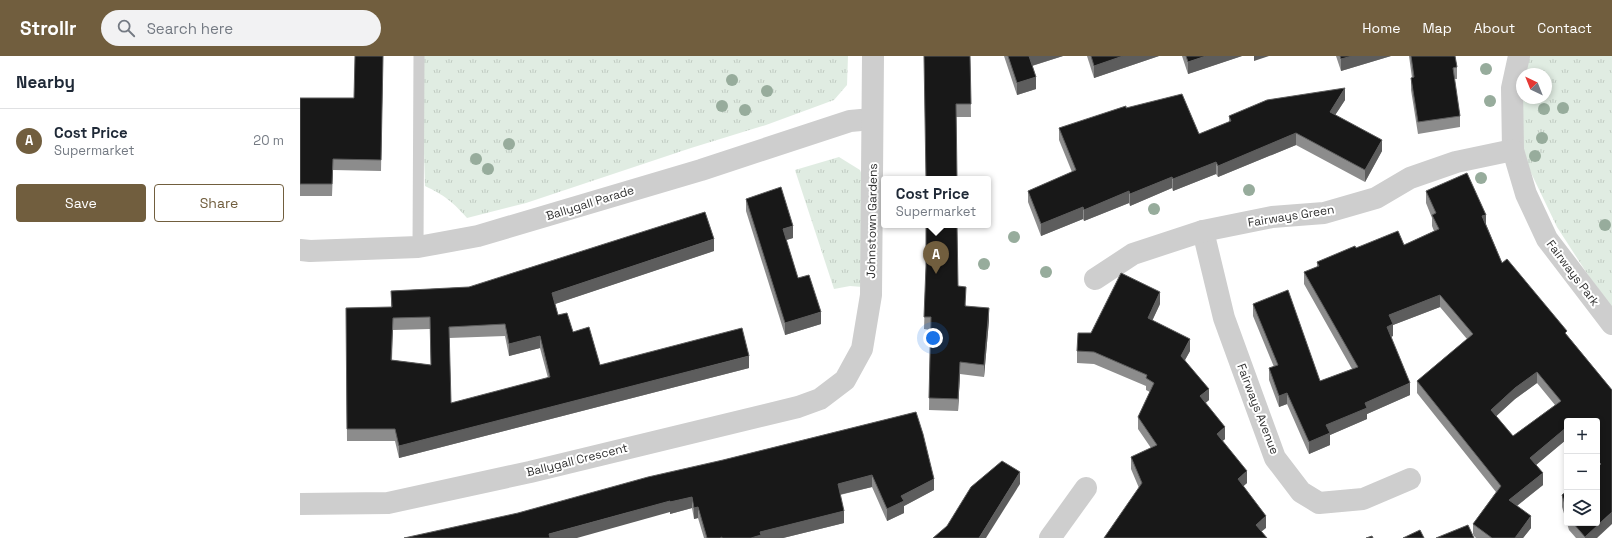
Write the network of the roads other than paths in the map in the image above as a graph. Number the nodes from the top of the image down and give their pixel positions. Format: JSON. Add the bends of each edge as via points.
{"nodes":[{"id":1,"x":420,"y":56,"type":"edge"},
{"id":2,"x":873,"y":56,"type":"edge"},
{"id":3,"x":1519,"y":56,"type":"edge"},
{"id":4,"x":872,"y":119,"type":"junction"},
{"id":5,"x":1512,"y":150,"type":"junction"},
{"id":6,"x":1203,"y":231,"type":"junction"},
{"id":7,"x":418,"y":247,"type":"junction"},
{"id":8,"x":300,"y":250,"type":"edge"},
{"id":9,"x":1095,"y":279,"type":"dead end"},
{"id":10,"x":1612,"y":324,"type":"edge"},
{"id":11,"x":845,"y":380,"type":"joint"},
{"id":12,"x":1410,"y":480,"type":"dead end"},
{"id":13,"x":1086,"y":488,"type":"dead end"},
{"id":14,"x":300,"y":504,"type":"edge"},
{"id":15,"x":1050,"y":538,"type":"edge"}],
"edges":[{"from":1,"to":7,"type":"lane"},
{"from":2,"to":4,"type":"street","name":"Johnstown Gardens"},
{"from":3,"to":5,"type":"street","name":"Fairways Park","via":[[1512,88]]},
{"from":4,"to":7,"type":"street","name":"Ballygall Parade","via":[[850,121],[701,170],[478,236]]},
{"from":4,"to":11,"type":"street","name":"Johnstown Gardens","via":[[871,295],[862,349]]},
{"from":5,"to":6,"type":"street","name":"Fairways Green","via":[[1456,162],[1410,178],[1376,198],[1324,213],[1272,217]]},
{"from":5,"to":10,"type":"street","name":"Fairways Park","via":[[1526,194],[1547,239]]},
{"from":6,"to":9,"type":"street","name":"Fairways Green","via":[[1133,254]]},
{"from":6,"to":12,"type":"street","name":"Fairways Avenue","via":[[1224,318],[1275,458],[1301,492],[1319,503],[1363,499]]},
{"from":7,"to":8,"type":"street","name":"Ballygall Parade"},
{"from":11,"to":14,"type":"street","name":"Ballygall Crescent","via":[[820,399],[798,407],[530,472],[388,503]]},
{"from":13,"to":15,"type":"street"}]}
